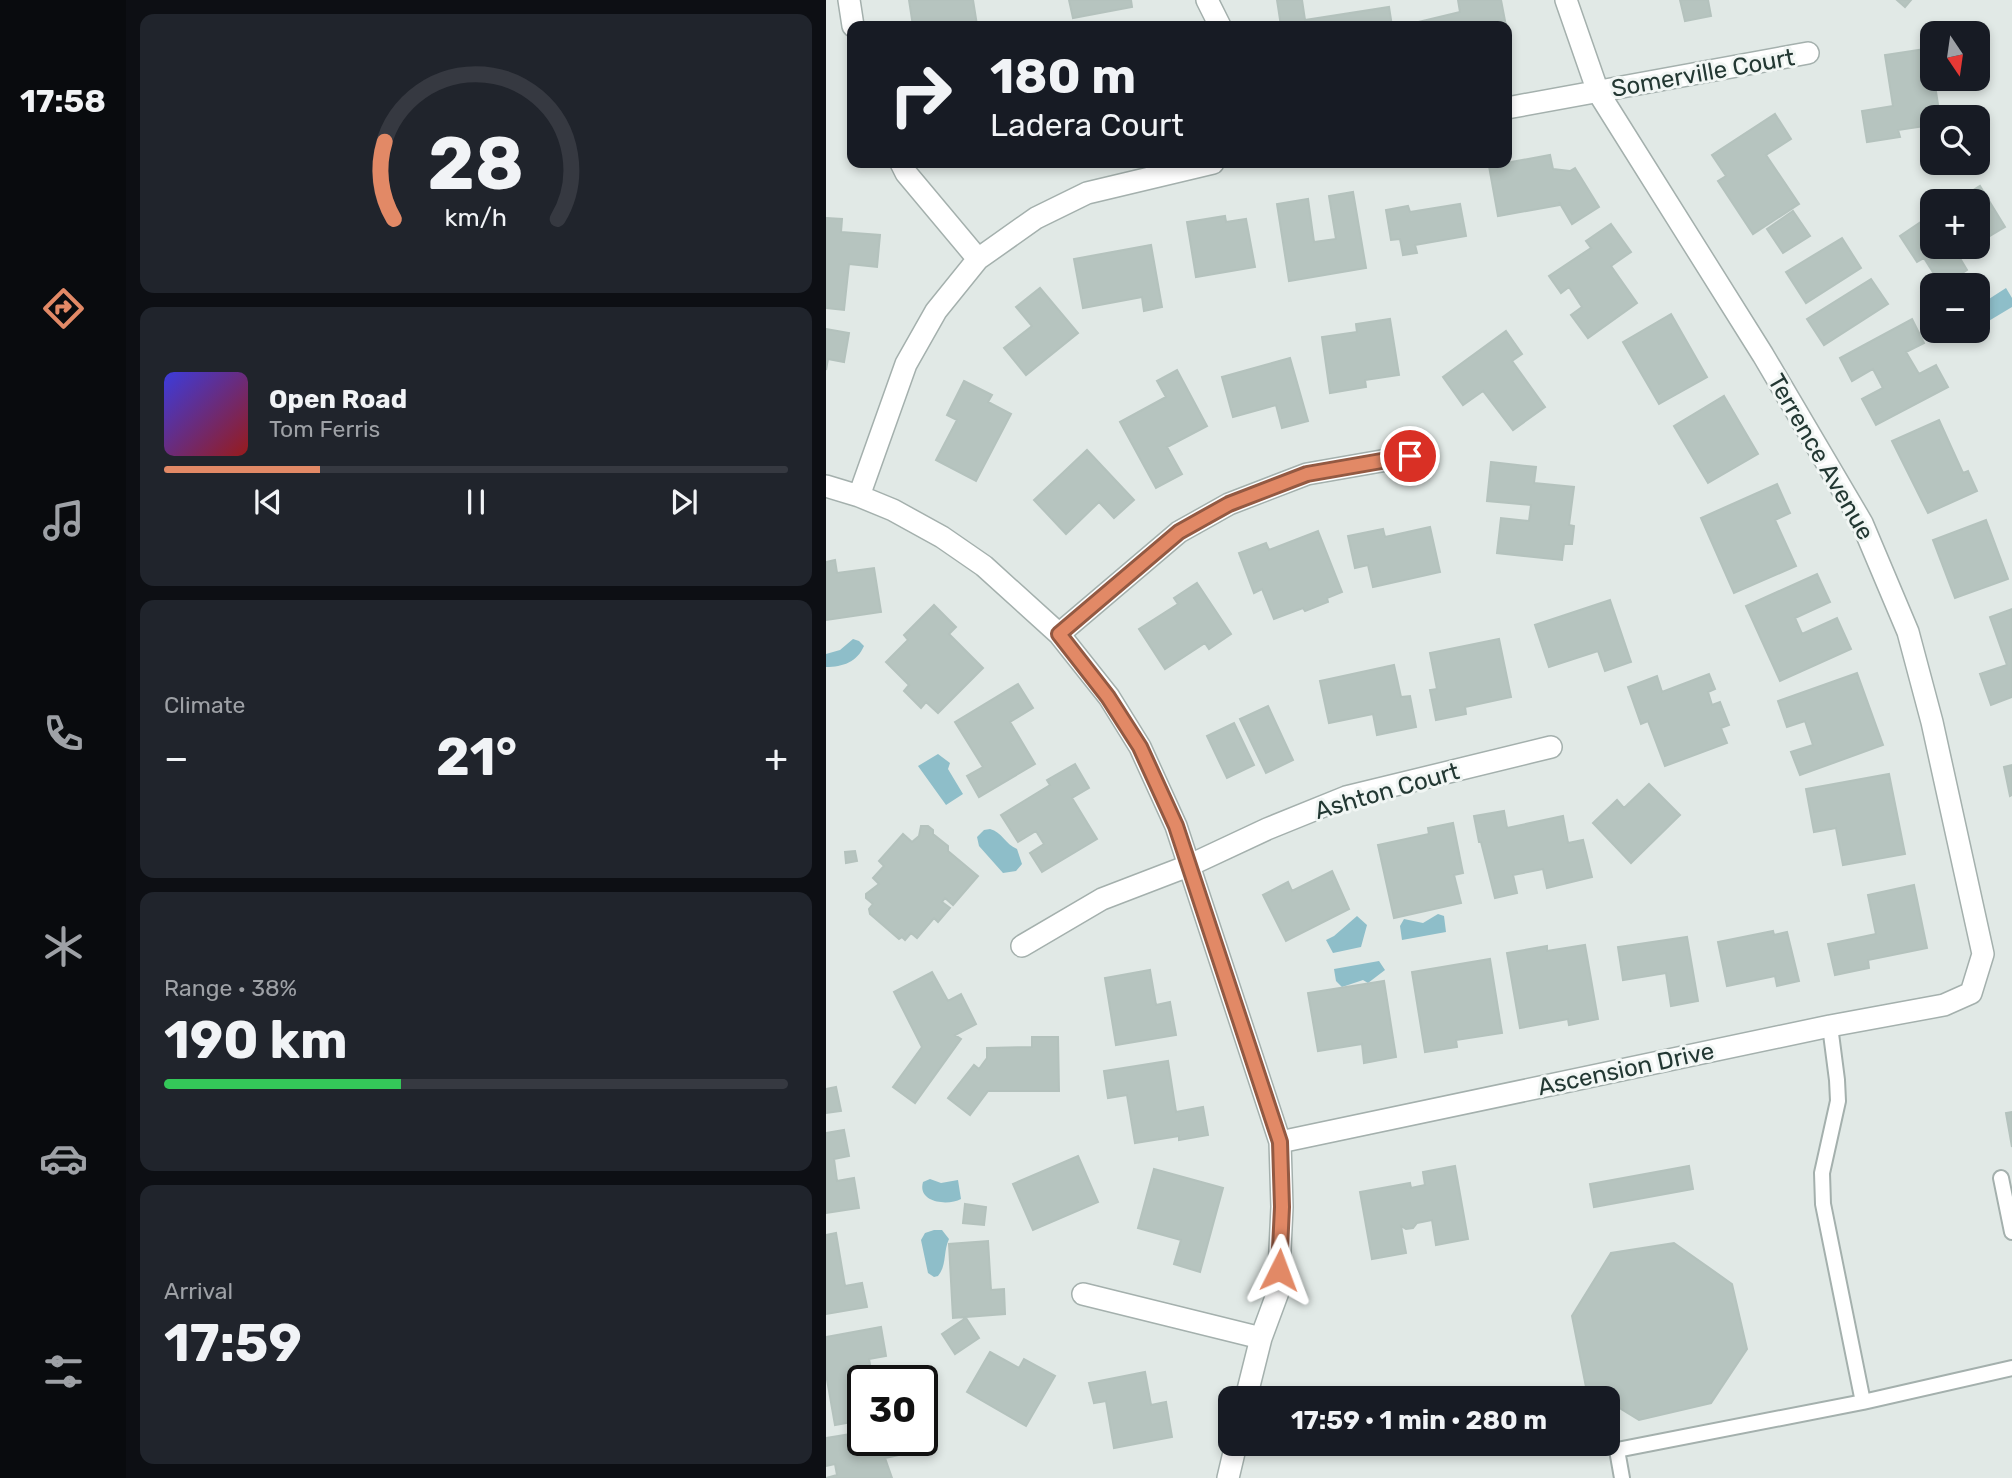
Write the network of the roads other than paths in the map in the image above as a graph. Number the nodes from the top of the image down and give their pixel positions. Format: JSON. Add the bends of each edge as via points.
{"nodes":[{"id":1,"x":849,"y":0,"type":"edge"},
{"id":2,"x":1208,"y":0,"type":"edge"},
{"id":3,"x":1566,"y":0,"type":"edge"},
{"id":4,"x":852,"y":21,"type":"edge"},
{"id":5,"x":1218,"y":21,"type":"edge"},
{"id":6,"x":1808,"y":53,"type":"dead end"},
{"id":7,"x":1598,"y":92,"type":"junction"},
{"id":8,"x":1512,"y":107,"type":"edge"},
{"id":9,"x":904,"y":168,"type":"edge"},
{"id":10,"x":1191,"y":168,"type":"edge"},
{"id":11,"x":978,"y":259,"type":"junction"},
{"id":12,"x":1410,"y":456,"type":"dead end"},
{"id":13,"x":826,"y":486,"type":"edge"},
{"id":14,"x":859,"y":496,"type":"junction"},
{"id":15,"x":1059,"y":634,"type":"junction"},
{"id":16,"x":1551,"y":747,"type":"dead end"},
{"id":17,"x":1188,"y":866,"type":"junction"},
{"id":18,"x":1022,"y":946,"type":"dead end"},
{"id":19,"x":1971,"y":993,"type":"joint"},
{"id":20,"x":1830,"y":1026,"type":"junction"},
{"id":21,"x":1280,"y":1142,"type":"junction"},
{"id":22,"x":2001,"y":1178,"type":"dead end"},
{"id":23,"x":2012,"y":1231,"type":"edge"},
{"id":24,"x":1083,"y":1294,"type":"dead end"},
{"id":25,"x":1261,"y":1338,"type":"junction"},
{"id":26,"x":2012,"y":1368,"type":"edge"},
{"id":27,"x":1249,"y":1386,"type":"edge"},
{"id":28,"x":1863,"y":1402,"type":"junction"},
{"id":29,"x":1233,"y":1456,"type":"edge"},
{"id":30,"x":1228,"y":1478,"type":"edge"},
{"id":31,"x":1622,"y":1478,"type":"edge"}],
"edges":[{"from":1,"to":4,"type":"street"},
{"from":2,"to":5,"type":"street"},
{"from":3,"to":7,"type":"street","name":"Terrence Avenue"},
{"from":6,"to":7,"type":"street","name":"Somerville Court"},
{"from":7,"to":8,"type":"street","name":"Somerville Court"},
{"from":7,"to":19,"type":"street","name":"Terrence Avenue","via":[[1862,523],[1908,632],[1983,954]]},
{"from":9,"to":11,"type":"street"},
{"from":10,"to":11,"type":"street","via":[[1087,192],[1036,218]]},
{"from":11,"to":14,"type":"street","via":[[936,311],[906,364]]},
{"from":12,"to":15,"type":"street","via":[[1307,474],[1229,504],[1179,532]]},
{"from":13,"to":14,"type":"street"},
{"from":14,"to":15,"type":"street","via":[[892,510],[984,566]]},
{"from":15,"to":17,"type":"street","via":[[1140,747],[1176,826]]},
{"from":16,"to":17,"type":"street","name":"Ashton Court","via":[[1346,797]]},
{"from":17,"to":18,"type":"street","name":"Ashton Court","via":[[1102,899]]},
{"from":17,"to":21,"type":"street"},
{"from":19,"to":20,"type":"street","name":"Ascension Drive","via":[[1944,1005]]},
{"from":20,"to":21,"type":"street","name":"Ascension Drive"},
{"from":20,"to":28,"type":"lane","via":[[1838,1101],[1822,1173],[1823,1204]]},
{"from":21,"to":25,"type":"street","via":[[1278,1292]]},
{"from":22,"to":23,"type":"lane"},
{"from":24,"to":25,"type":"street"},
{"from":25,"to":27,"type":"street"},
{"from":26,"to":28,"type":"lane"},
{"from":28,"to":31,"type":"lane","via":[[1616,1450]]},
{"from":29,"to":30,"type":"street"}]}
